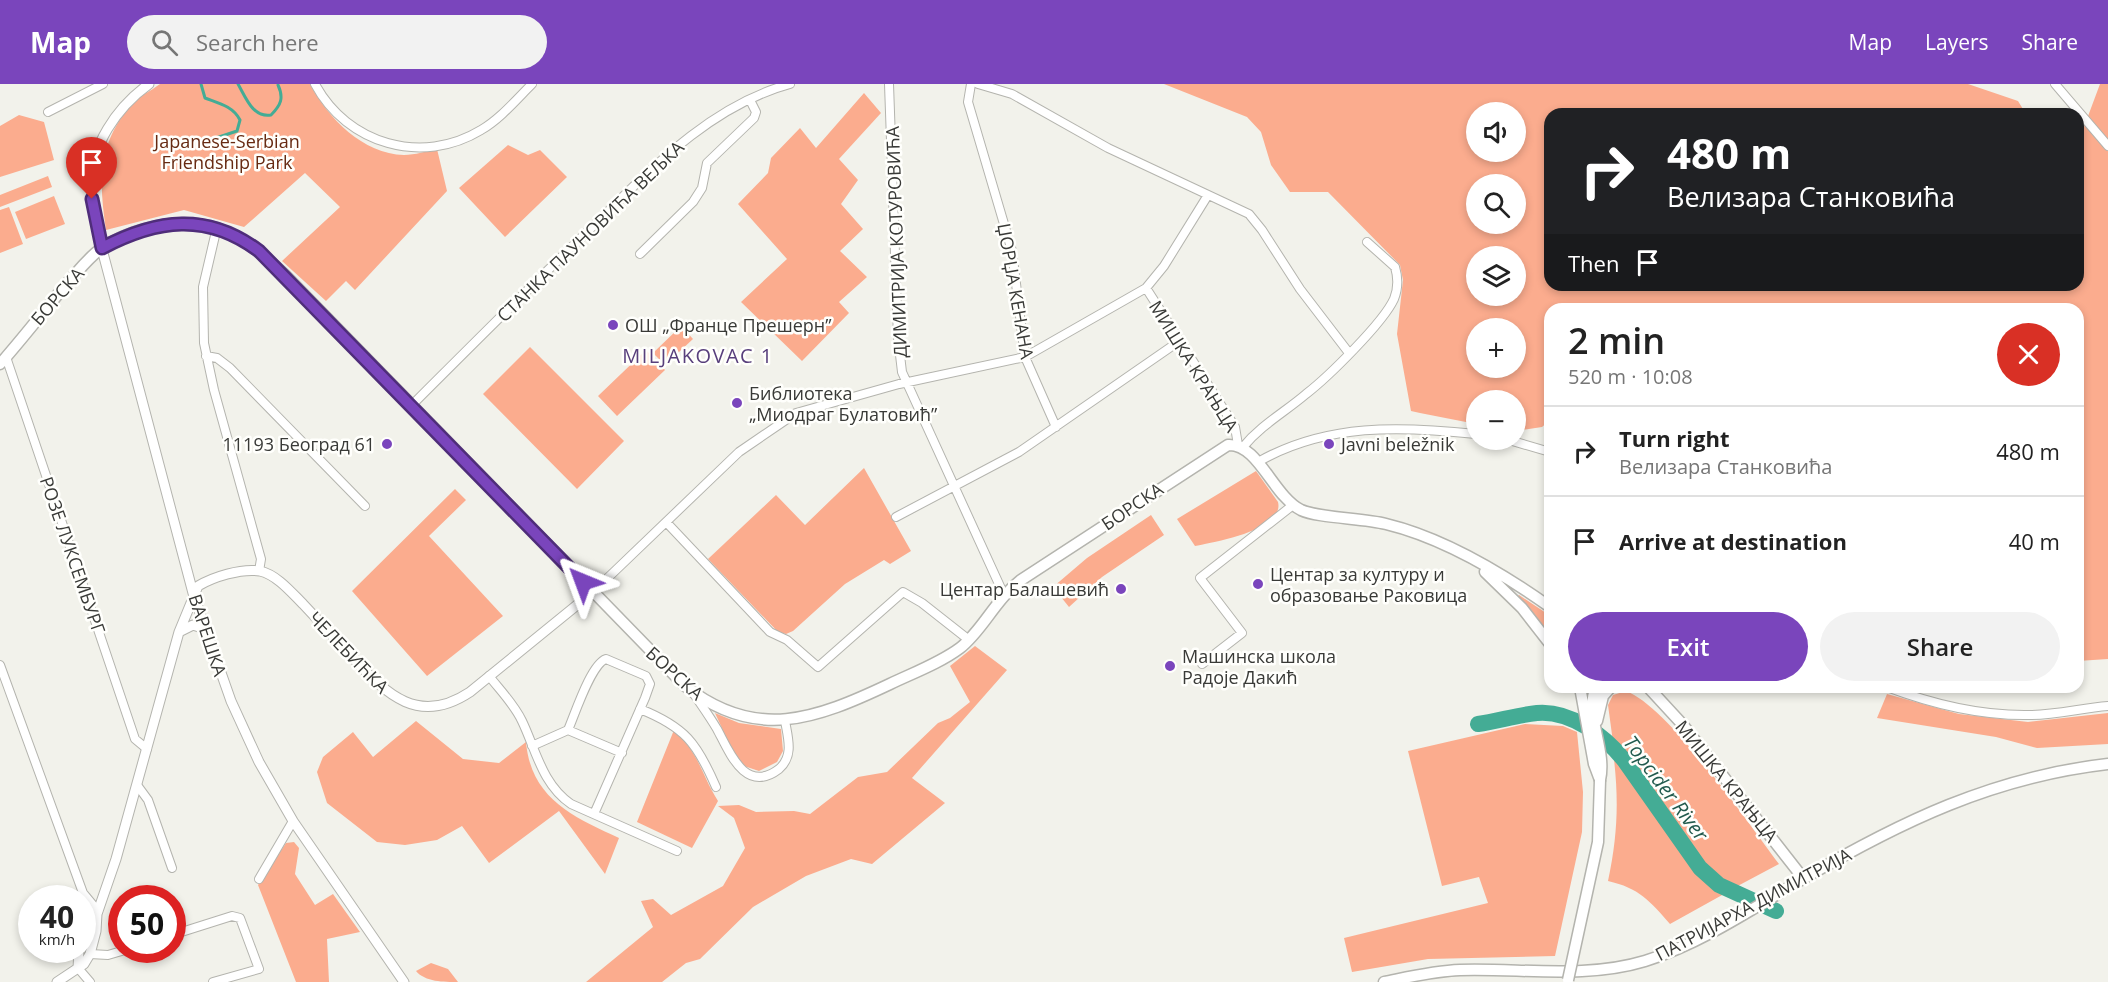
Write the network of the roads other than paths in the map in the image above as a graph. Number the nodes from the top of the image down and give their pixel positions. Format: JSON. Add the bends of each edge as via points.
{"nodes":[{"id":1,"x":103,"y":84,"type":"edge"},
{"id":2,"x":149,"y":84,"type":"edge"},
{"id":3,"x":315,"y":84,"type":"edge"},
{"id":4,"x":532,"y":84,"type":"edge"},
{"id":5,"x":790,"y":84,"type":"edge"},
{"id":6,"x":889,"y":84,"type":"edge"},
{"id":7,"x":971,"y":84,"type":"edge"},
{"id":8,"x":978,"y":84,"type":"edge"},
{"id":9,"x":2055,"y":84,"type":"edge"},
{"id":10,"x":750,"y":100,"type":"junction"},
{"id":11,"x":2076,"y":108,"type":"edge"},
{"id":12,"x":48,"y":112,"type":"dead end"},
{"id":13,"x":2084,"y":118,"type":"edge"},
{"id":14,"x":2108,"y":146,"type":"edge"},
{"id":15,"x":1208,"y":195,"type":"junction"},
{"id":16,"x":217,"y":227,"type":"junction"},
{"id":17,"x":1366,"y":242,"type":"dead end"},
{"id":18,"x":102,"y":248,"type":"junction"},
{"id":19,"x":640,"y":254,"type":"dead end"},
{"id":20,"x":1146,"y":288,"type":"junction"},
{"id":21,"x":1178,"y":342,"type":"junction"},
{"id":22,"x":1349,"y":353,"type":"junction"},
{"id":23,"x":206,"y":356,"type":"junction"},
{"id":24,"x":1025,"y":357,"type":"junction"},
{"id":25,"x":3,"y":361,"type":"edge"},
{"id":26,"x":906,"y":382,"type":"junction"},
{"id":27,"x":411,"y":406,"type":"junction"},
{"id":28,"x":1056,"y":427,"type":"junction"},
{"id":29,"x":1466,"y":433,"type":"edge"},
{"id":30,"x":1526,"y":445,"type":"edge"},
{"id":31,"x":1241,"y":446,"type":"junction"},
{"id":32,"x":1544,"y":450,"type":"edge"},
{"id":33,"x":1258,"y":462,"type":"junction"},
{"id":34,"x":954,"y":486,"type":"junction"},
{"id":35,"x":1293,"y":505,"type":"junction"},
{"id":36,"x":365,"y":506,"type":"dead end"},
{"id":37,"x":897,"y":518,"type":"dead end"},
{"id":38,"x":667,"y":522,"type":"junction"},
{"id":39,"x":1471,"y":560,"type":"junction"},
{"id":40,"x":259,"y":571,"type":"junction"},
{"id":41,"x":592,"y":592,"type":"junction"},
{"id":42,"x":193,"y":593,"type":"junction"},
{"id":43,"x":1004,"y":595,"type":"junction"},
{"id":44,"x":1544,"y":603,"type":"edge"},
{"id":45,"x":205,"y":629,"type":"junction"},
{"id":46,"x":179,"y":632,"type":"junction"},
{"id":47,"x":1544,"y":637,"type":"edge"},
{"id":48,"x":969,"y":640,"type":"junction"},
{"id":49,"x":1202,"y":664,"type":"dead end"},
{"id":50,"x":0,"y":665,"type":"edge"},
{"id":51,"x":489,"y":676,"type":"junction"},
{"id":52,"x":693,"y":693,"type":"junction"},
{"id":53,"x":1576,"y":693,"type":"edge"},
{"id":54,"x":1581,"y":693,"type":"edge"},
{"id":55,"x":1595,"y":693,"type":"edge"},
{"id":56,"x":1606,"y":693,"type":"edge"},
{"id":57,"x":1654,"y":693,"type":"edge"},
{"id":58,"x":1907,"y":693,"type":"edge"},
{"id":59,"x":1582,"y":704,"type":"junction"},
{"id":60,"x":2108,"y":706,"type":"edge"},
{"id":61,"x":640,"y":709,"type":"junction"},
{"id":62,"x":785,"y":721,"type":"junction"},
{"id":63,"x":1596,"y":724,"type":"junction"},
{"id":64,"x":568,"y":730,"type":"junction"},
{"id":65,"x":532,"y":746,"type":"junction"},
{"id":66,"x":147,"y":748,"type":"junction"},
{"id":67,"x":621,"y":753,"type":"junction"},
{"id":68,"x":2108,"y":764,"type":"edge"},
{"id":69,"x":1600,"y":780,"type":"junction"},
{"id":70,"x":137,"y":785,"type":"junction"},
{"id":71,"x":716,"y":787,"type":"dead end"},
{"id":72,"x":594,"y":814,"type":"junction"},
{"id":73,"x":293,"y":821,"type":"junction"},
{"id":74,"x":677,"y":851,"type":"dead end"},
{"id":75,"x":172,"y":868,"type":"dead end"},
{"id":76,"x":1803,"y":878,"type":"junction"},
{"id":77,"x":260,"y":879,"type":"dead end"},
{"id":78,"x":98,"y":912,"type":"junction"},
{"id":79,"x":96,"y":931,"type":"edge"},
{"id":80,"x":186,"y":931,"type":"edge"},
{"id":81,"x":78,"y":963,"type":"edge"},
{"id":82,"x":82,"y":963,"type":"edge"},
{"id":83,"x":78,"y":968,"type":"junction"},
{"id":84,"x":57,"y":982,"type":"edge"},
{"id":85,"x":90,"y":982,"type":"edge"},
{"id":86,"x":213,"y":982,"type":"edge"},
{"id":87,"x":404,"y":982,"type":"edge"},
{"id":88,"x":1384,"y":982,"type":"edge"},
{"id":89,"x":1567,"y":982,"type":"edge"}],
"edges":[{"from":1,"to":12,"type":"street"},
{"from":2,"to":18,"type":"street","name":"ВАРЕШКА","via":[[117,114],[98,151],[91,184]]},
{"from":3,"to":4,"type":"street","via":[[335,111],[364,134],[391,146],[422,148],[458,141],[481,131]]},
{"from":5,"to":10,"type":"street","name":"СТАНКА ПАУНОВИЋА ВЕЉКА"},
{"from":6,"to":26,"type":"street","name":"ДИМИТРИЈА КОТУРОВИЋА","via":[[898,338]]},
{"from":7,"to":24,"type":"street","name":"ЏОРЏА КЕНАНА","via":[[968,102],[1012,251]]},
{"from":8,"to":15,"type":"street","via":[[1012,94],[1108,148]]},
{"from":9,"to":11,"type":"street"},
{"from":10,"to":19,"type":"street","via":[[756,112],[754,118],[707,163],[702,189],[693,202]]},
{"from":10,"to":27,"type":"street","name":"СТАНКА ПАУНОВИЋА ВЕЉКА","via":[[705,125],[677,147]]},
{"from":13,"to":14,"type":"street"},
{"from":15,"to":20,"type":"street"},
{"from":15,"to":22,"type":"street","via":[[1246,212],[1257,222],[1300,289]]},
{"from":16,"to":18,"type":"main road","name":"БОРСКА","via":[[172,223],[134,233]]},
{"from":16,"to":23,"type":"street","via":[[202,301]]},
{"from":16,"to":27,"type":"main road","name":"БОРСКА","via":[[259,251]]},
{"from":17,"to":22,"type":"street","name":"БОРСКА","via":[[1395,267],[1397,288],[1392,302]]},
{"from":18,"to":25,"type":"main road","name":"БОРСКА"},
{"from":18,"to":42,"type":"street","name":"ВАРЕШКА"},
{"from":20,"to":21,"type":"street","name":"МИШКА КРАЊЦА"},
{"from":20,"to":24,"type":"street"},
{"from":21,"to":28,"type":"street"},
{"from":21,"to":31,"type":"street","name":"МИШКА КРАЊЦА","via":[[1236,428]]},
{"from":22,"to":31,"type":"street","name":"БОРСКА","via":[[1306,395]]},
{"from":23,"to":36,"type":"street","via":[[217,358],[230,368]]},
{"from":23,"to":40,"type":"street","via":[[261,559]]},
{"from":24,"to":26,"type":"street"},
{"from":24,"to":28,"type":"street","name":"ЏОРЏА КЕНАНА"},
{"from":25,"to":66,"type":"street","name":"РОЗЕ ЛУКСЕМБУРГ","via":[[135,739]]},
{"from":26,"to":34,"type":"street","name":"ДИМИТРИЈА КОТУРОВИЋА"},
{"from":26,"to":38,"type":"street","via":[[796,413],[739,452]]},
{"from":27,"to":41,"type":"main road","name":"БОРСКА"},
{"from":28,"to":34,"type":"street","via":[[1002,462]]},
{"from":29,"to":33,"type":"street","via":[[1406,428],[1351,430],[1306,442]]},
{"from":30,"to":32,"type":"street"},
{"from":31,"to":33,"type":"main road","name":"МИШКА КРАЊЦА"},
{"from":31,"to":43,"type":"main road","name":"БОРСКА","via":[[1228,445],[1218,450]]},
{"from":33,"to":35,"type":"main road","name":"МИШКА КРАЊЦА","via":[[1278,492]]},
{"from":34,"to":37,"type":"street"},
{"from":34,"to":43,"type":"street","name":"ДИМИТРИЈА КОТУРОВИЋА"},
{"from":35,"to":39,"type":"main road","name":"МИШКА КРАЊЦА","via":[[1309,513],[1402,528]]},
{"from":35,"to":49,"type":"street","via":[[1200,578],[1242,633]]},
{"from":38,"to":41,"type":"street"},
{"from":38,"to":48,"type":"street","via":[[770,632],[787,640],[818,667],[903,592]]},
{"from":39,"to":44,"type":"main road","name":"МИШКА КРАЊЦА"},
{"from":39,"to":47,"type":"main road","via":[[1511,596]]},
{"from":40,"to":42,"type":"street","via":[[208,581]]},
{"from":40,"to":51,"type":"street","name":"ЧЕЛЕБИЋКА","via":[[284,585],[374,681],[399,700],[421,706],[442,705],[460,698]]},
{"from":41,"to":51,"type":"street","name":"ЧЕЛЕБИЋКА"},
{"from":41,"to":52,"type":"main road","name":"БОРСКА"},
{"from":42,"to":45,"type":"street","name":"ВАРЕШКА"},
{"from":42,"to":46,"type":"street"},
{"from":43,"to":48,"type":"main road","name":"БОРСКА"},
{"from":45,"to":46,"type":"street","via":[[193,625]]},
{"from":45,"to":73,"type":"street","name":"ВАРЕШКА","via":[[240,723]]},
{"from":46,"to":66,"type":"street"},
{"from":48,"to":62,"type":"main road","name":"БОРСКА","via":[[951,654],[850,702]]},
{"from":50,"to":78,"type":"street","via":[[83,892]]},
{"from":51,"to":65,"type":"street","via":[[518,713]]},
{"from":52,"to":62,"type":"main road","name":"БОРСКА","via":[[739,716]]},
{"from":52,"to":62,"type":"street","via":[[736,765],[749,774],[766,774],[783,764],[789,744]]},
{"from":53,"to":59,"type":"main road"},
{"from":54,"to":59,"type":"main road"},
{"from":55,"to":63,"type":"main road","via":[[1592,704]]},
{"from":56,"to":63,"type":"main road","via":[[1600,700]]},
{"from":57,"to":76,"type":"main road","name":"МИШКА КРАЊЦА","via":[[1683,724]]},
{"from":58,"to":60,"type":"street","via":[[1949,706],[2012,715]]},
{"from":59,"to":69,"type":"main road"},
{"from":61,"to":64,"type":"street","name":"БОРСКА","via":[[650,684],[648,679],[602,660]]},
{"from":61,"to":67,"type":"street","name":"БОРСКА"},
{"from":61,"to":71,"type":"street","via":[[684,733],[700,753]]},
{"from":63,"to":69,"type":"main road","via":[[1602,763]]},
{"from":64,"to":65,"type":"street"},
{"from":64,"to":67,"type":"street"},
{"from":65,"to":72,"type":"street","via":[[560,795]]},
{"from":66,"to":70,"type":"street"},
{"from":67,"to":72,"type":"street","name":"БОРСКА"},
{"from":68,"to":76,"type":"main road","name":"ПАТРИЈАРХА ДИМИТРИЈА","via":[[2036,775],[1967,796],[1896,828]]},
{"from":69,"to":89,"type":"main road","bridge":true,"via":[[1596,857]]},
{"from":70,"to":75,"type":"street","via":[[148,800]]},
{"from":70,"to":78,"type":"street"},
{"from":72,"to":74,"type":"street"},
{"from":73,"to":77,"type":"street"},
{"from":73,"to":87,"type":"street","name":"ВАРЕШКА"},
{"from":76,"to":88,"type":"main road","name":"ПАТРИЈАРХА ДИМИТРИЈА","via":[[1672,950],[1624,966],[1452,971]]},
{"from":78,"to":79,"type":"street"},
{"from":80,"to":86,"type":"street","via":[[238,916],[245,928],[259,969]]},
{"from":81,"to":83,"type":"street"},
{"from":82,"to":83,"type":"street"},
{"from":83,"to":84,"type":"street"},
{"from":83,"to":85,"type":"street"}]}
